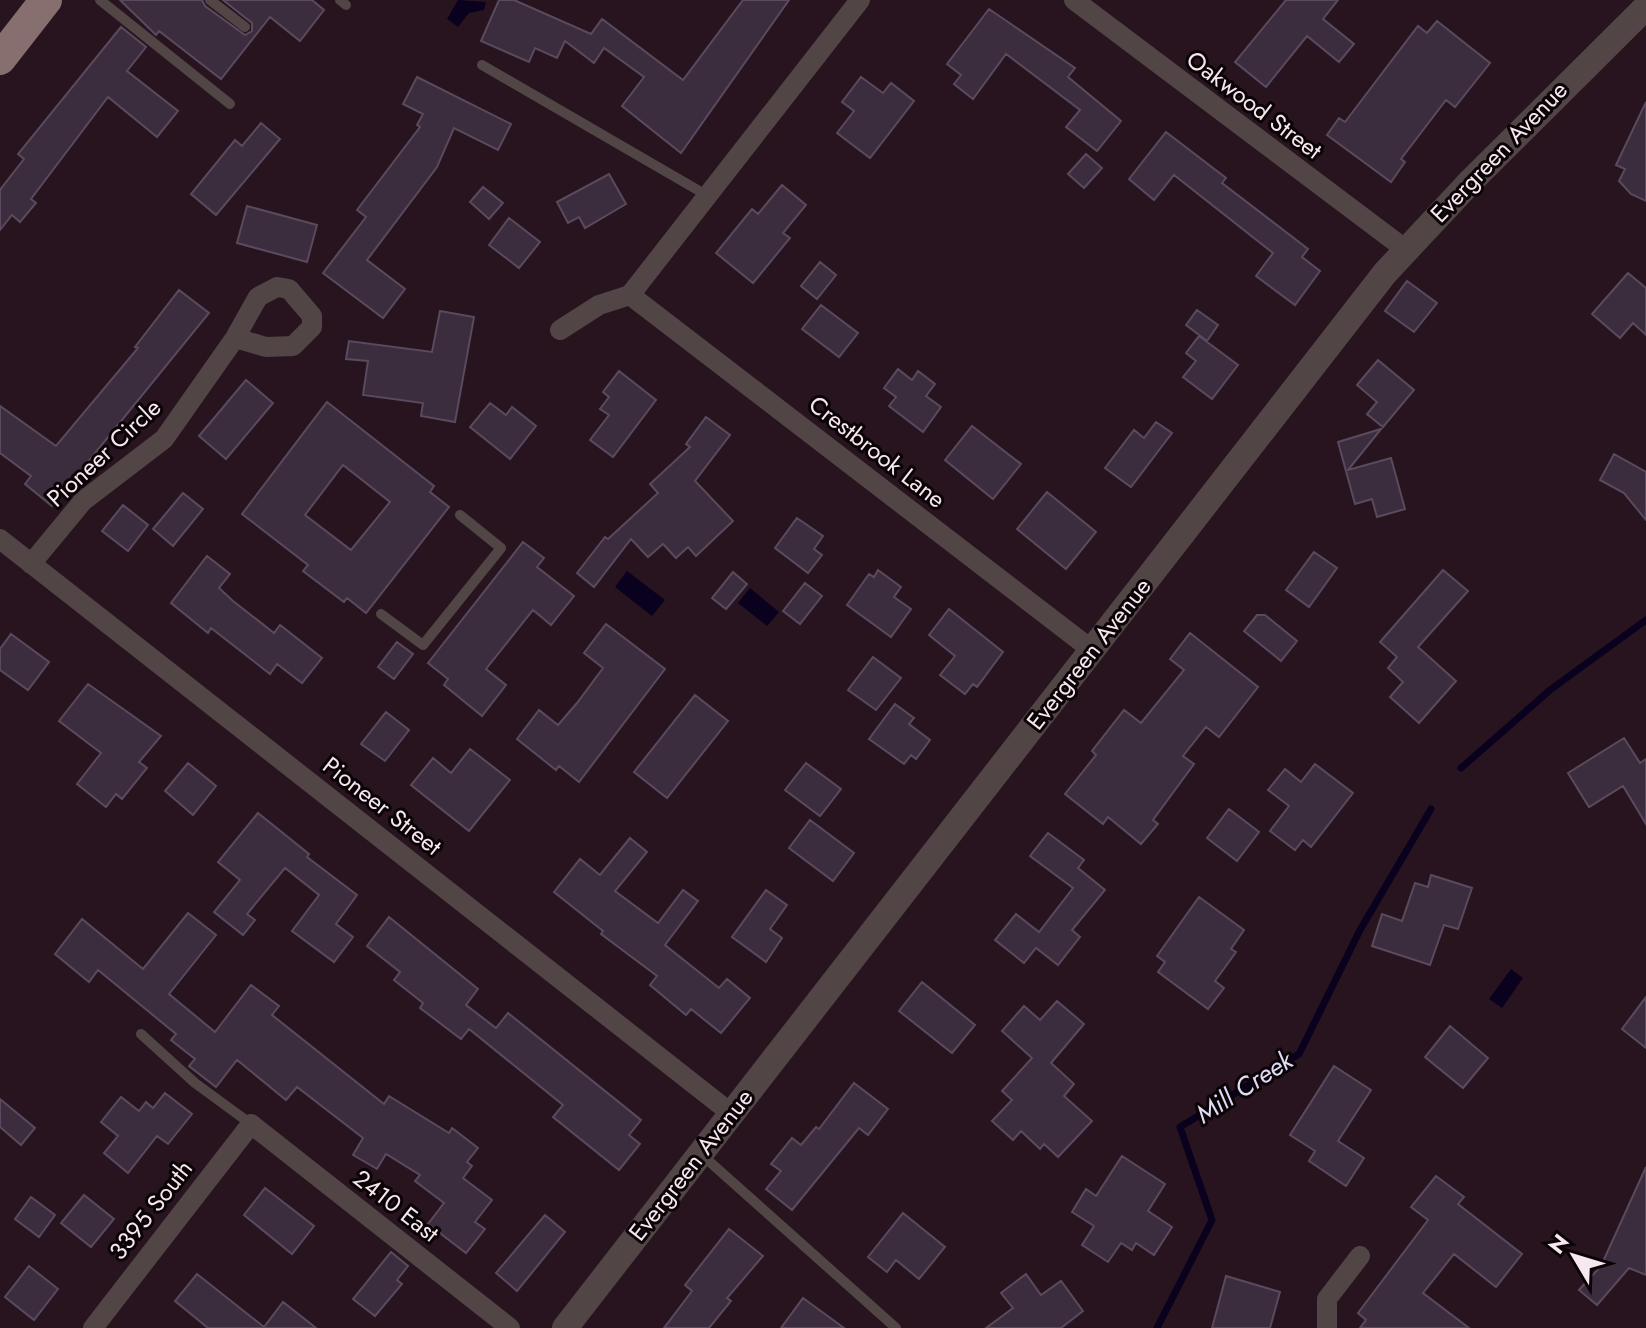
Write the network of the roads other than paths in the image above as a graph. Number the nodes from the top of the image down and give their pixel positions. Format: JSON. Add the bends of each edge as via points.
{"nodes":[{"id":1,"x":46,"y":0,"type":"edge"},
{"id":2,"x":100,"y":0,"type":"edge"},
{"id":3,"x":210,"y":0,"type":"edge"},
{"id":4,"x":860,"y":0,"type":"edge"},
{"id":5,"x":1074,"y":0,"type":"edge"},
{"id":6,"x":1646,"y":7,"type":"edge"},
{"id":7,"x":245,"y":27,"type":"dead end"},
{"id":8,"x":0,"y":59,"type":"edge"},
{"id":9,"x":482,"y":65,"type":"dead end"},
{"id":10,"x":230,"y":104,"type":"dead end"},
{"id":11,"x":708,"y":196,"type":"junction"},
{"id":12,"x":1405,"y":249,"type":"junction"},
{"id":13,"x":630,"y":295,"type":"junction"},
{"id":14,"x":560,"y":330,"type":"dead end"},
{"id":15,"x":235,"y":338,"type":"dead end"},
{"id":16,"x":460,"y":515,"type":"dead end"},
{"id":17,"x":0,"y":539,"type":"edge"},
{"id":18,"x":31,"y":564,"type":"junction"},
{"id":19,"x":381,"y":614,"type":"dead end"},
{"id":20,"x":1092,"y":650,"type":"junction"},
{"id":21,"x":141,"y":1034,"type":"dead end"},
{"id":22,"x":732,"y":1114,"type":"junction"},
{"id":23,"x":251,"y":1124,"type":"junction"},
{"id":24,"x":700,"y":1153,"type":"junction"},
{"id":25,"x":1360,"y":1256,"type":"dead end"},
{"id":26,"x":93,"y":1328,"type":"edge"},
{"id":27,"x":510,"y":1328,"type":"edge"},
{"id":28,"x":565,"y":1328,"type":"edge"},
{"id":29,"x":896,"y":1328,"type":"edge"},
{"id":30,"x":1327,"y":1328,"type":"edge"}],
"edges":[{"from":1,"to":8,"type":"main road"},
{"from":2,"to":10,"type":"lane"},
{"from":3,"to":7,"type":"lane"},
{"from":4,"to":11,"type":"street"},
{"from":5,"to":12,"type":"street","name":"Oakwood Street"},
{"from":6,"to":12,"type":"street","name":"Evergreen Avenue"},
{"from":9,"to":11,"type":"lane"},
{"from":11,"to":13,"type":"street"},
{"from":12,"to":20,"type":"street","name":"Evergreen Avenue"},
{"from":13,"to":14,"type":"street","via":[[599,305]]},
{"from":13,"to":20,"type":"street","name":"Crestbrook Lane"},
{"from":15,"to":18,"type":"street","name":"Pioneer Circle","via":[[164,439],[83,501]]},
{"from":16,"to":19,"type":"lane","via":[[501,548],[423,645]]},
{"from":17,"to":18,"type":"street","name":"Pioneer Street"},
{"from":18,"to":22,"type":"street","name":"Pioneer Street"},
{"from":20,"to":22,"type":"street","name":"Evergreen Avenue"},
{"from":21,"to":23,"type":"lane"},
{"from":22,"to":24,"type":"street","name":"Evergreen Avenue"},
{"from":23,"to":26,"type":"street","name":"3395 South"},
{"from":23,"to":27,"type":"street","name":"2410 East"},
{"from":24,"to":28,"type":"street","name":"Evergreen Avenue"},
{"from":24,"to":29,"type":"lane"},
{"from":25,"to":30,"type":"street","via":[[1327,1299]]}]}
